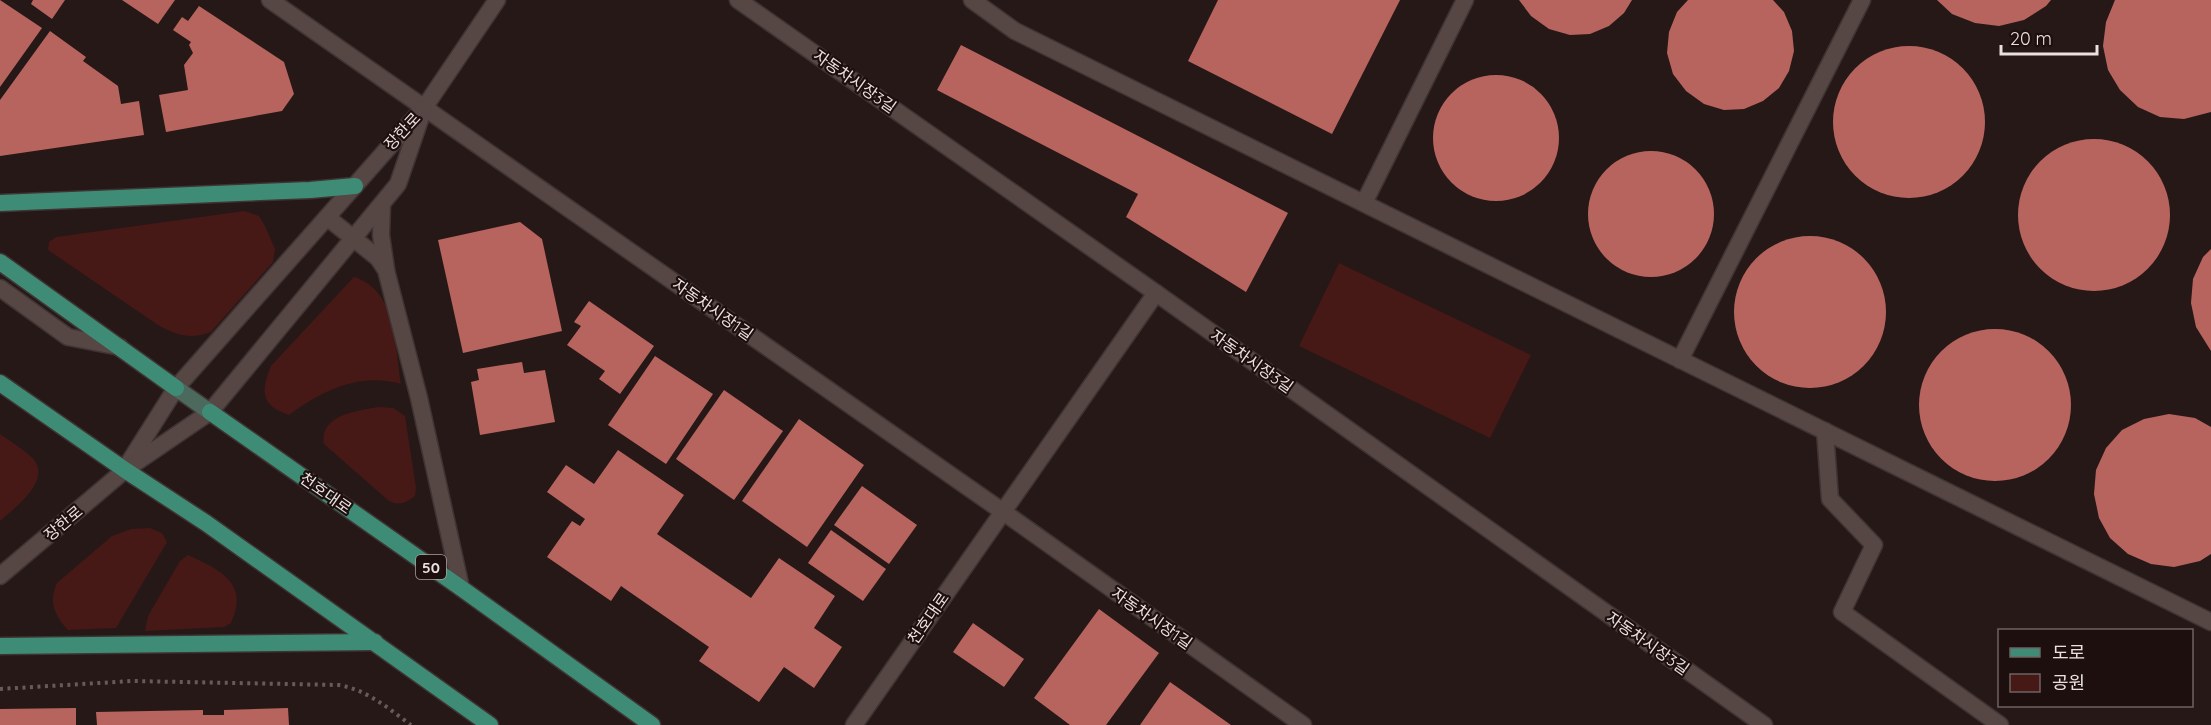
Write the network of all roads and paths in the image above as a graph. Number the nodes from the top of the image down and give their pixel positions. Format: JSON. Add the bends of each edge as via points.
{"nodes":[{"id":1,"x":270,"y":0,"type":"edge"},
{"id":2,"x":497,"y":0,"type":"edge"},
{"id":3,"x":738,"y":0,"type":"edge"},
{"id":4,"x":972,"y":0,"type":"edge"},
{"id":5,"x":1465,"y":0,"type":"edge"},
{"id":6,"x":1862,"y":0,"type":"edge"},
{"id":7,"x":424,"y":108,"type":"junction"},
{"id":8,"x":355,"y":186,"type":"junction"},
{"id":9,"x":0,"y":202,"type":"edge"},
{"id":10,"x":1364,"y":203,"type":"junction"},
{"id":11,"x":382,"y":204,"type":"junction"},
{"id":12,"x":328,"y":218,"type":"junction"},
{"id":13,"x":354,"y":239,"type":"junction"},
{"id":14,"x":0,"y":262,"type":"edge"},
{"id":15,"x":386,"y":270,"type":"junction"},
{"id":16,"x":0,"y":288,"type":"edge"},
{"id":17,"x":1156,"y":292,"type":"junction"},
{"id":18,"x":121,"y":347,"type":"junction"},
{"id":19,"x":1680,"y":360,"type":"junction"},
{"id":20,"x":0,"y":383,"type":"edge"},
{"id":21,"x":176,"y":388,"type":"junction"},
{"id":22,"x":210,"y":412,"type":"junction"},
{"id":23,"x":1825,"y":431,"type":"junction"},
{"id":24,"x":125,"y":470,"type":"junction"},
{"id":25,"x":1002,"y":511,"type":"junction"},
{"id":26,"x":0,"y":576,"type":"edge"},
{"id":27,"x":461,"y":588,"type":"junction"},
{"id":28,"x":2211,"y":622,"type":"edge"},
{"id":29,"x":375,"y":642,"type":"junction"},
{"id":30,"x":0,"y":646,"type":"edge"},
{"id":31,"x":0,"y":689,"type":"edge"},
{"id":32,"x":411,"y":725,"type":"edge"},
{"id":33,"x":490,"y":725,"type":"edge"},
{"id":34,"x":652,"y":725,"type":"edge"},
{"id":35,"x":854,"y":725,"type":"edge"},
{"id":36,"x":1303,"y":725,"type":"edge"},
{"id":37,"x":1764,"y":725,"type":"edge"},
{"id":38,"x":2000,"y":725,"type":"edge"}],
"edges":[{"from":1,"to":7,"type":"street","name":"자동차시장1길"},
{"from":2,"to":7,"type":"street"},
{"from":3,"to":17,"type":"street","name":"자동차시장3길"},
{"from":4,"to":10,"type":"street","via":[[1015,31]]},
{"from":5,"to":10,"type":"street"},
{"from":6,"to":19,"type":"street"},
{"from":7,"to":8,"type":"street","name":"장한로"},
{"from":7,"to":11,"type":"street","name":"장한로","via":[[398,184]]},
{"from":7,"to":25,"type":"street","name":"자동차시장1길"},
{"from":8,"to":9,"type":"main road"},
{"from":8,"to":12,"type":"street","name":"장한로"},
{"from":10,"to":19,"type":"street"},
{"from":11,"to":13,"type":"street","name":"장한로"},
{"from":11,"to":15,"type":"street"},
{"from":12,"to":13,"type":"street"},
{"from":12,"to":21,"type":"street","name":"장한로"},
{"from":13,"to":15,"type":"street","via":[[378,258]]},
{"from":13,"to":22,"type":"street","name":"장한로"},
{"from":14,"to":18,"type":"main road","name":"천호대로","number":"50"},
{"from":15,"to":27,"type":"street"},
{"from":16,"to":18,"type":"street","via":[[68,337]]},
{"from":17,"to":25,"type":"street"},
{"from":17,"to":37,"type":"street","name":"자동차시장3길"},
{"from":18,"to":21,"type":"main road","name":"천호대로","number":"50"},
{"from":19,"to":23,"type":"street"},
{"from":20,"to":24,"type":"main road"},
{"from":21,"to":22,"type":"main road","name":"천호대로","number":"50"},
{"from":21,"to":24,"type":"street","name":"장한로"},
{"from":22,"to":24,"type":"street","name":"장한로"},
{"from":22,"to":27,"type":"main road","name":"천호대로","number":"50"},
{"from":23,"to":28,"type":"street"},
{"from":23,"to":38,"type":"street","via":[[1830,499],[1874,545],[1842,612]]},
{"from":24,"to":26,"type":"street","name":"장한로"},
{"from":24,"to":29,"type":"main road"},
{"from":25,"to":35,"type":"street","name":"천호대로"},
{"from":25,"to":36,"type":"street","name":"자동차시장1길"},
{"from":27,"to":34,"type":"main road","name":"천호대로","number":"50"},
{"from":29,"to":30,"type":"main road"},
{"from":29,"to":33,"type":"main road"},
{"from":31,"to":32,"type":"path","via":[[132,681],[339,685],[368,694]]}]}
